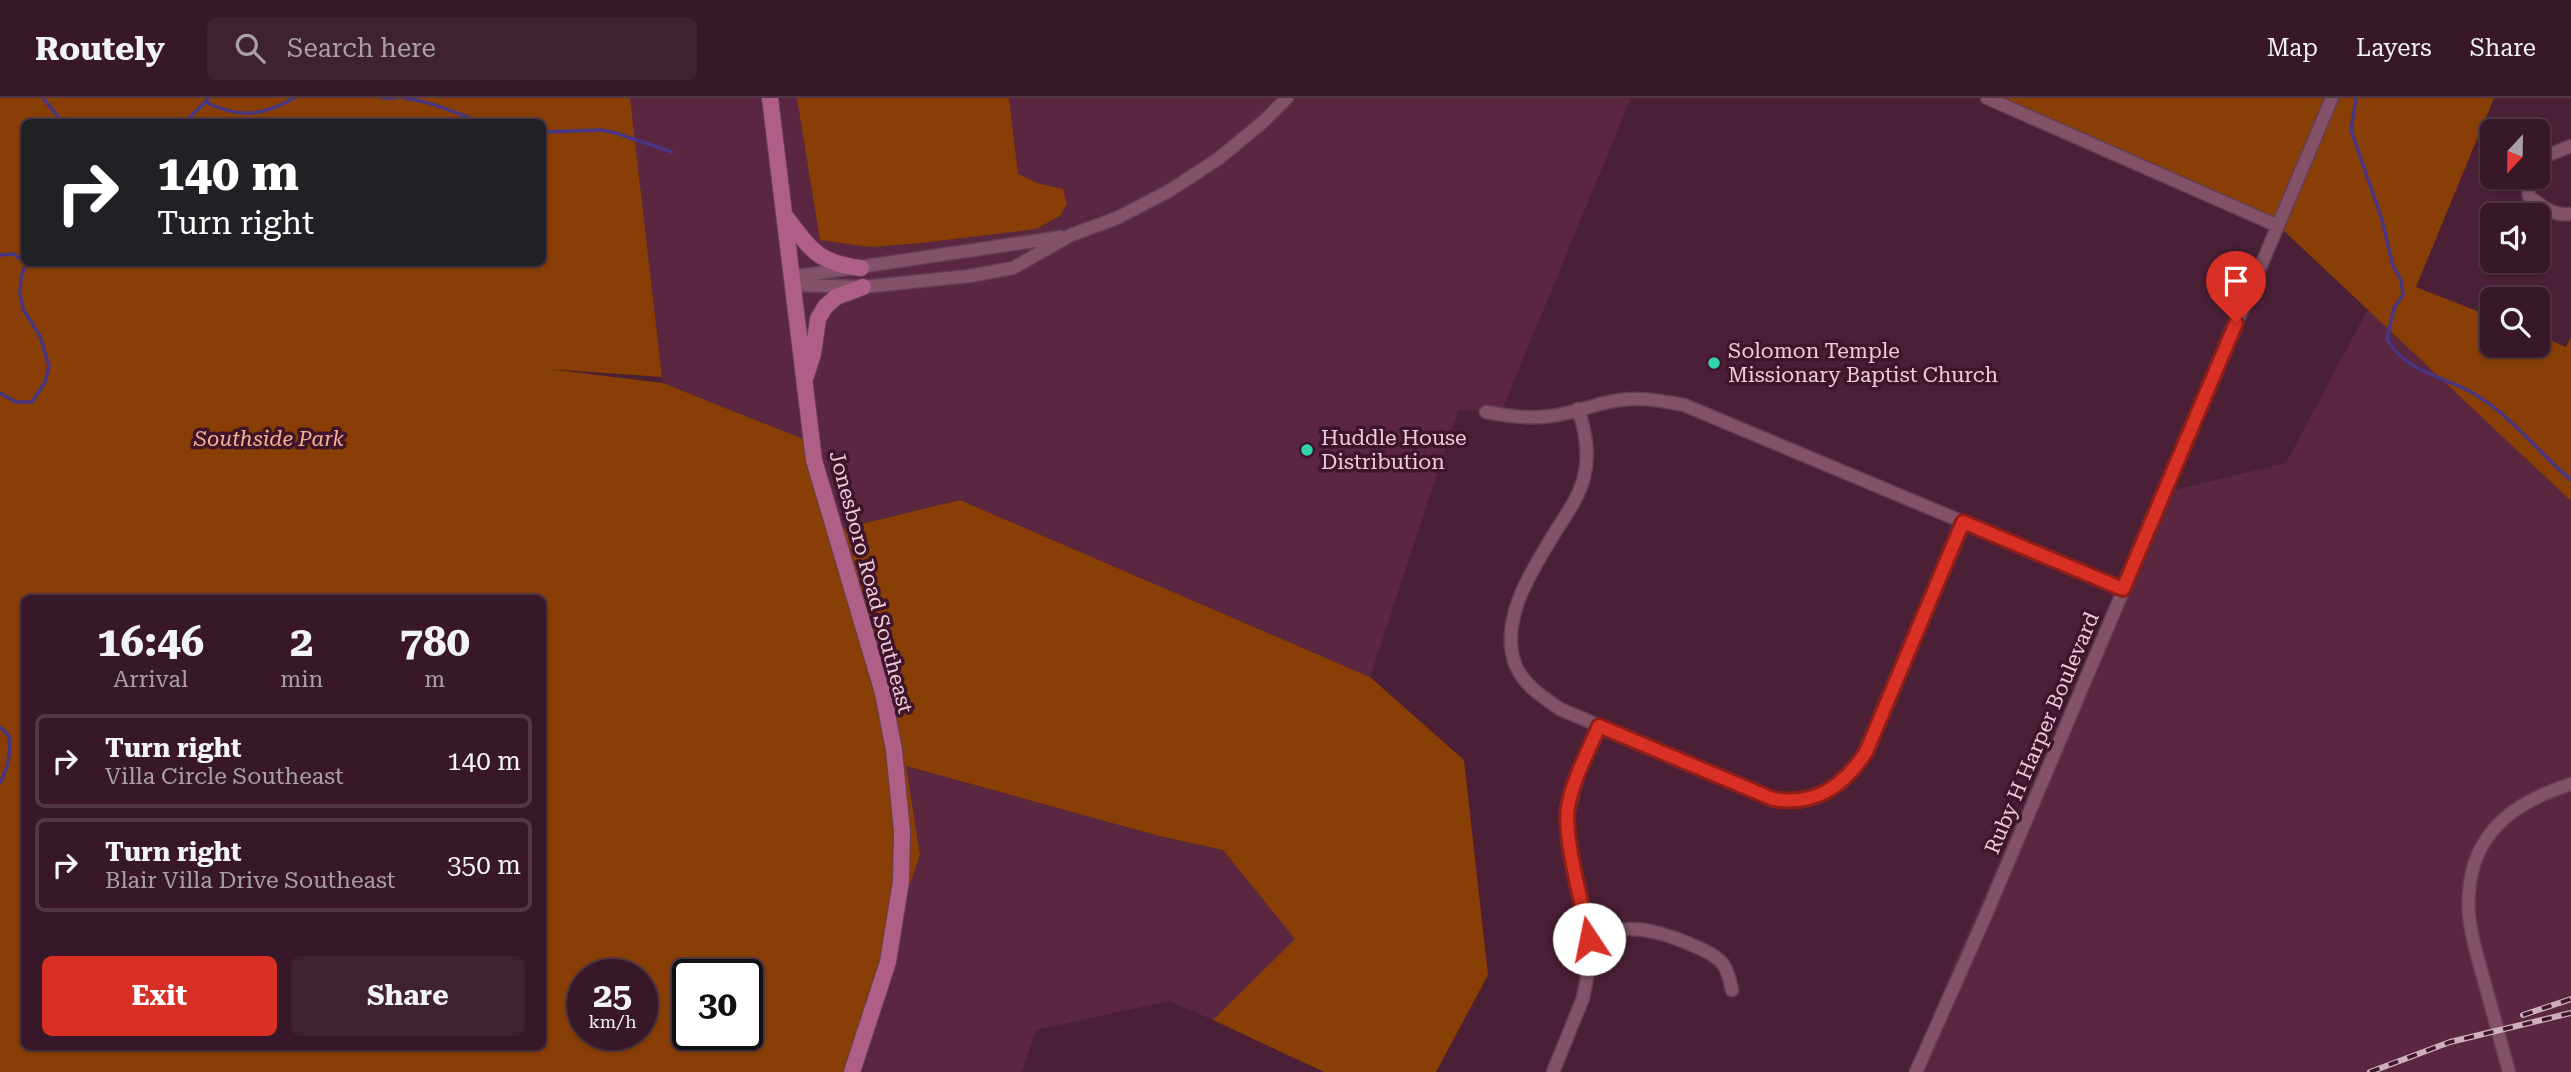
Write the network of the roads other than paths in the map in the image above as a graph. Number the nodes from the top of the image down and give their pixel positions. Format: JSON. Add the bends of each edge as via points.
{"nodes":[{"id":1,"x":771,"y":98,"type":"edge"},
{"id":2,"x":1287,"y":98,"type":"edge"},
{"id":3,"x":1987,"y":98,"type":"edge"},
{"id":4,"x":2332,"y":98,"type":"edge"},
{"id":5,"x":2571,"y":146,"type":"edge"},
{"id":6,"x":2550,"y":154,"type":"edge"},
{"id":7,"x":2528,"y":189,"type":"edge"},
{"id":8,"x":2571,"y":214,"type":"edge"},
{"id":9,"x":785,"y":216,"type":"junction"},
{"id":10,"x":2278,"y":226,"type":"junction"},
{"id":11,"x":1071,"y":235,"type":"junction"},
{"id":12,"x":913,"y":260,"type":"junction"},
{"id":13,"x":861,"y":268,"type":"junction"},
{"id":14,"x":792,"y":281,"type":"junction"},
{"id":15,"x":916,"y":281,"type":"junction"},
{"id":16,"x":863,"y":287,"type":"junction"},
{"id":17,"x":804,"y":382,"type":"junction"},
{"id":18,"x":1578,"y":409,"type":"junction"},
{"id":19,"x":1486,"y":412,"type":"dead end"},
{"id":20,"x":1963,"y":522,"type":"junction"},
{"id":21,"x":2123,"y":589,"type":"junction"},
{"id":22,"x":1599,"y":726,"type":"junction"},
{"id":23,"x":2571,"y":784,"type":"edge"},
{"id":24,"x":1589,"y":939,"type":"junction"},
{"id":25,"x":1732,"y":990,"type":"dead end"},
{"id":26,"x":852,"y":1072,"type":"edge"},
{"id":27,"x":1553,"y":1072,"type":"edge"},
{"id":28,"x":1916,"y":1072,"type":"edge"},
{"id":29,"x":2509,"y":1072,"type":"edge"}],
"edges":[{"from":1,"to":9,"type":"main road","name":"Jonesboro Road Southeast"},
{"from":2,"to":11,"type":"street","via":[[1218,159],[1169,191]]},
{"from":3,"to":10,"type":"street"},
{"from":4,"to":10,"type":"street","name":"Ruby H Harper Boulevard"},
{"from":5,"to":6,"type":"street"},
{"from":7,"to":8,"type":"street","via":[[2543,208]]},
{"from":9,"to":13,"type":"main road","via":[[815,254],[836,265]]},
{"from":9,"to":14,"type":"main road","name":"Jonesboro Road Southeast"},
{"from":10,"to":21,"type":"street","name":"Ruby H Harper Boulevard"},
{"from":11,"to":12,"type":"street"},
{"from":11,"to":15,"type":"street","via":[[1013,268]]},
{"from":12,"to":13,"type":"street"},
{"from":12,"to":15,"type":"street"},
{"from":13,"to":14,"type":"street"},
{"from":14,"to":16,"type":"street"},
{"from":14,"to":17,"type":"main road","name":"Jonesboro Road Southeast"},
{"from":15,"to":16,"type":"street"},
{"from":16,"to":17,"type":"main road","via":[[835,297],[818,319]]},
{"from":17,"to":26,"type":"main road","name":"Jonesboro Road Southeast","via":[[814,460],[883,692],[902,831],[901,881],[888,962]]},
{"from":18,"to":19,"type":"street","via":[[1535,417]]},
{"from":18,"to":20,"type":"street","via":[[1633,399],[1684,405]]},
{"from":18,"to":22,"type":"street","via":[[1587,443],[1584,479],[1522,594],[1511,643],[1516,664],[1537,694]]},
{"from":20,"to":21,"type":"street"},
{"from":20,"to":22,"type":"street","via":[[1866,752],[1852,774],[1831,790],[1800,801],[1773,799]]},
{"from":21,"to":28,"type":"street","name":"Ruby H Harper Boulevard"},
{"from":22,"to":24,"type":"street","via":[[1578,774],[1568,815]]},
{"from":23,"to":29,"type":"street","via":[[2528,800],[2505,816],[2487,838],[2469,888],[2469,918]]},
{"from":24,"to":25,"type":"street","via":[[1633,928],[1665,934],[1710,953],[1724,965]]},
{"from":24,"to":27,"type":"street","via":[[1583,998]]}]}
